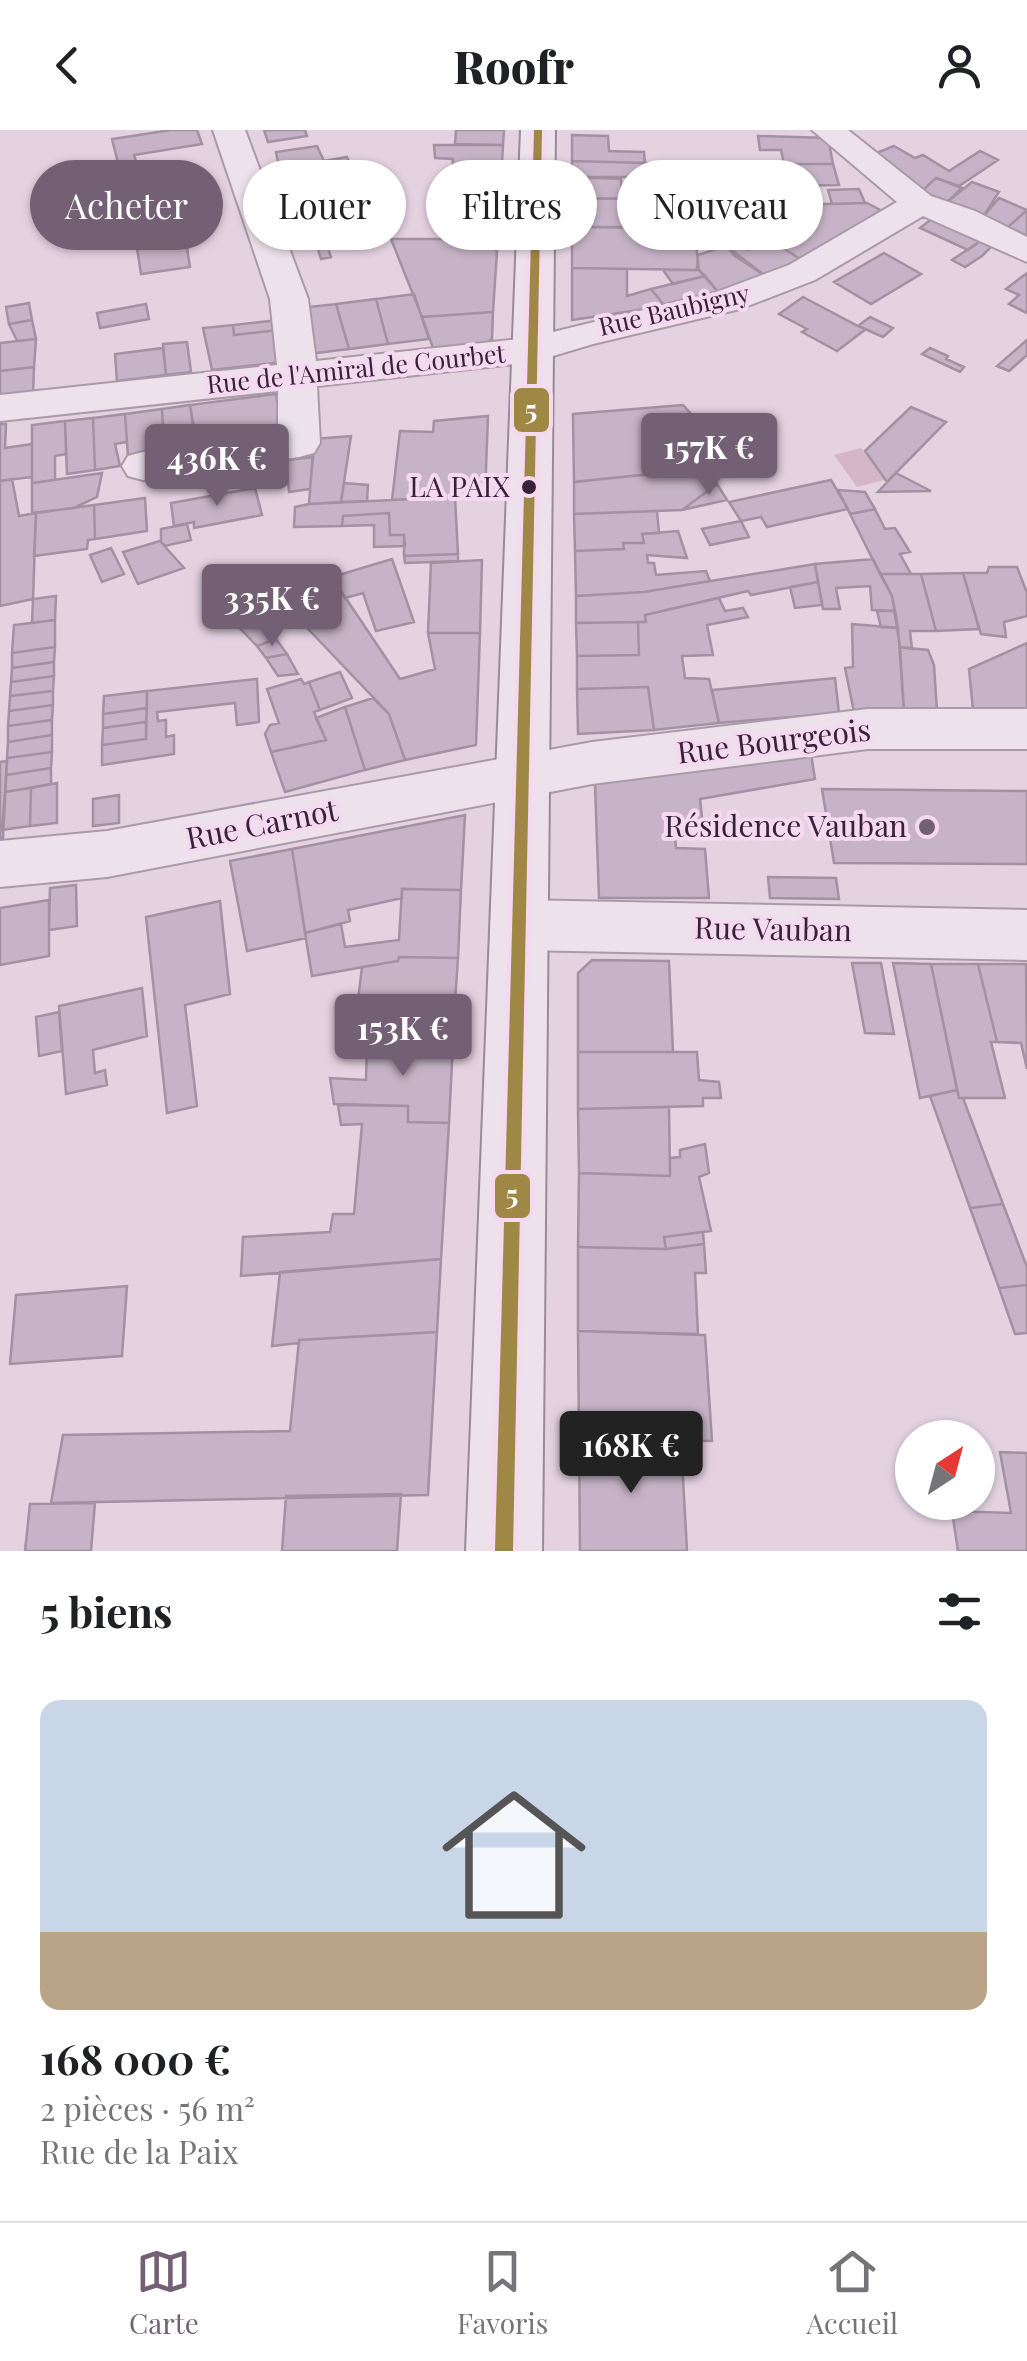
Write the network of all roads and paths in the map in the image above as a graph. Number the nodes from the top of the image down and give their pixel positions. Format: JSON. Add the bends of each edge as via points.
{"nodes":[{"id":1,"x":229,"y":130,"type":"edge"},
{"id":2,"x":538,"y":130,"type":"edge"},
{"id":3,"x":828,"y":130,"type":"edge"},
{"id":4,"x":919,"y":204,"type":"junction"},
{"id":5,"x":1027,"y":251,"type":"edge"},
{"id":6,"x":533,"y":350,"type":"junction"},
{"id":7,"x":295,"y":376,"type":"junction"},
{"id":8,"x":0,"y":408,"type":"edge"},
{"id":9,"x":143,"y":466,"type":"dead end"},
{"id":10,"x":1027,"y":730,"type":"edge"},
{"id":11,"x":523,"y":774,"type":"junction"},
{"id":12,"x":0,"y":864,"type":"edge"},
{"id":13,"x":519,"y":925,"type":"junction"},
{"id":14,"x":1027,"y":936,"type":"edge"},
{"id":15,"x":504,"y":1551,"type":"edge"}],
"edges":[{"from":1,"to":7,"type":"street","via":[[289,299]]},
{"from":2,"to":6,"type":"main road"},
{"from":3,"to":4,"type":"street"},
{"from":4,"to":5,"type":"street"},
{"from":4,"to":6,"type":"street","name":"Rue Baubigny","via":[[775,284],[728,301],[578,332]]},
{"from":6,"to":7,"type":"street","name":"Rue de l'Amiral de Courbet"},
{"from":6,"to":11,"type":"main road"},
{"from":7,"to":8,"type":"street","name":"Rue de l'Amiral de Courbet"},
{"from":7,"to":9,"type":"street","via":[[299,443]]},
{"from":10,"to":11,"type":"street","name":"Rue Bourgeois","via":[[868,729]]},
{"from":11,"to":12,"type":"street","name":"Rue Carnot","via":[[107,854]]},
{"from":11,"to":13,"type":"main road"},
{"from":13,"to":14,"type":"street","name":"Rue Vauban"},
{"from":13,"to":15,"type":"main road"}]}
